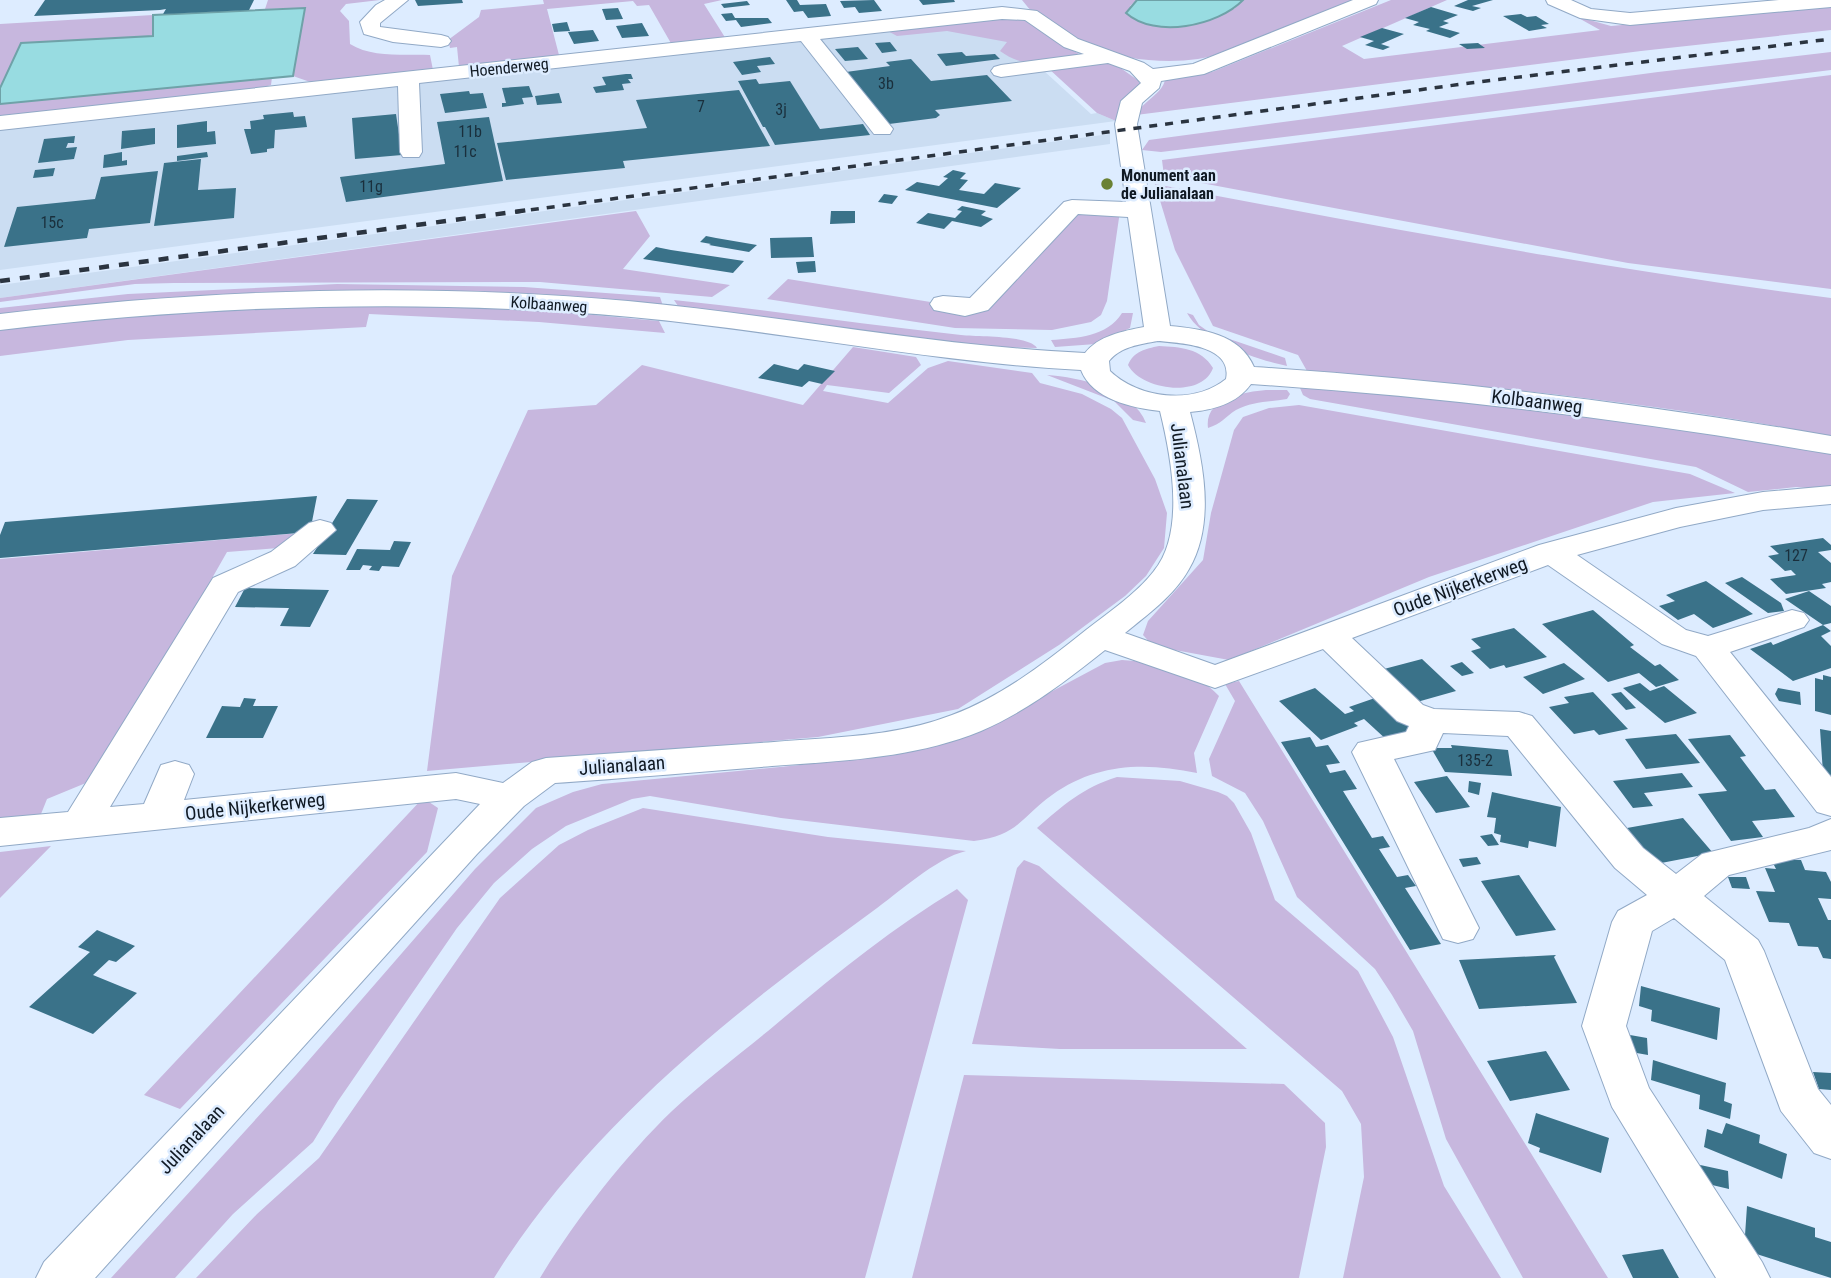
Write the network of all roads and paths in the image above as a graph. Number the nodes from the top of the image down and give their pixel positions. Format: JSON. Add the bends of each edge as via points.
{"nodes":[{"id":1,"x":399,"y":0,"type":"edge"},
{"id":2,"x":1369,"y":0,"type":"edge"},
{"id":3,"x":1555,"y":0,"type":"edge"},
{"id":4,"x":1831,"y":1,"type":"edge"},
{"id":5,"x":1016,"y":6,"type":"edge"},
{"id":6,"x":806,"y":34,"type":"junction"},
{"id":7,"x":441,"y":41,"type":"dead end"},
{"id":8,"x":1111,"y":57,"type":"junction"},
{"id":9,"x":1001,"y":71,"type":"dead end"},
{"id":10,"x":1149,"y":76,"type":"junction"},
{"id":11,"x":408,"y":78,"type":"junction"},
{"id":12,"x":0,"y":123,"type":"edge"},
{"id":13,"x":882,"y":129,"type":"dead end"},
{"id":14,"x":411,"y":152,"type":"dead end"},
{"id":15,"x":1140,"y":210,"type":"junction"},
{"id":16,"x":943,"y":304,"type":"dead end"},
{"id":17,"x":0,"y":322,"type":"edge"},
{"id":18,"x":1158,"y":333,"type":"junction"},
{"id":19,"x":1095,"y":362,"type":"junction"},
{"id":20,"x":1242,"y":375,"type":"junction"},
{"id":21,"x":1173,"y":404,"type":"junction"},
{"id":22,"x":1831,"y":445,"type":"edge"},
{"id":23,"x":1831,"y":495,"type":"edge"},
{"id":24,"x":320,"y":530,"type":"dead end"},
{"id":25,"x":1551,"y":552,"type":"junction"},
{"id":26,"x":1792,"y":620,"type":"dead end"},
{"id":27,"x":1328,"y":635,"type":"junction"},
{"id":28,"x":1099,"y":636,"type":"junction"},
{"id":29,"x":1708,"y":648,"type":"junction"},
{"id":30,"x":1430,"y":721,"type":"junction"},
{"id":31,"x":175,"y":774,"type":"dead end"},
{"id":32,"x":510,"y":797,"type":"junction"},
{"id":33,"x":1831,"y":803,"type":"edge"},
{"id":34,"x":159,"y":815,"type":"junction"},
{"id":35,"x":80,"y":824,"type":"junction"},
{"id":36,"x":0,"y":832,"type":"edge"},
{"id":37,"x":1831,"y":833,"type":"edge"},
{"id":38,"x":1675,"y":898,"type":"junction"},
{"id":39,"x":1458,"y":928,"type":"dead end"},
{"id":40,"x":1831,"y":1139,"type":"edge"},
{"id":41,"x":62,"y":1278,"type":"edge"},
{"id":42,"x":1744,"y":1278,"type":"edge"}],
"edges":[{"from":1,"to":7,"type":"street","via":[[374,15],[369,22],[371,30]]},
{"from":2,"to":10,"type":"street","via":[[1197,70]]},
{"from":3,"to":4,"type":"street","via":[[1587,14],[1630,19]]},
{"from":5,"to":6,"type":"street","name":"Hoenderweg"},
{"from":5,"to":8,"type":"street","via":[[1071,43]]},
{"from":6,"to":11,"type":"street","name":"Hoenderweg"},
{"from":6,"to":13,"type":"street"},
{"from":8,"to":9,"type":"street"},
{"from":8,"to":10,"type":"street"},
{"from":10,"to":15,"type":"street","via":[[1152,84],[1132,102],[1126,124]]},
{"from":11,"to":12,"type":"street","name":"Hoenderweg"},
{"from":11,"to":14,"type":"street"},
{"from":15,"to":16,"type":"street","via":[[1072,207],[979,304],[965,308]]},
{"from":15,"to":18,"type":"street"},
{"from":17,"to":19,"type":"street","name":"Kolbaanweg","via":[[227,301],[523,301],[729,320],[975,355]]},
{"from":18,"to":19,"type":"street","via":[[1115,341]]},
{"from":18,"to":20,"type":"street","via":[[1184,335],[1228,351]]},
{"from":19,"to":21,"type":"street","via":[[1097,374],[1126,395]]},
{"from":20,"to":21,"type":"street","via":[[1237,385],[1219,396]]},
{"from":20,"to":22,"type":"street","name":"Kolbaanweg","via":[[1398,385],[1541,401]]},
{"from":21,"to":28,"type":"street","name":"Julianalaan","via":[[1188,476],[1189,523],[1173,569]]},
{"from":23,"to":25,"type":"street","name":"Oude Nijkerkerweg","via":[[1763,501],[1676,517]]},
{"from":24,"to":35,"type":"street","via":[[284,559],[225,585]]},
{"from":25,"to":27,"type":"street","name":"Oude Nijkerkerweg"},
{"from":25,"to":29,"type":"street","via":[[1674,637]]},
{"from":26,"to":29,"type":"street"},
{"from":27,"to":28,"type":"street","name":"Oude Nijkerkerweg","via":[[1214,677]]},
{"from":27,"to":30,"type":"street","via":[[1410,713]]},
{"from":28,"to":32,"type":"street","name":"Julianalaan","via":[[1002,707],[908,740],[546,771]]},
{"from":29,"to":33,"type":"street"},
{"from":30,"to":38,"type":"street","via":[[1519,724],[1629,858]]},
{"from":30,"to":39,"type":"street","via":[[1422,741],[1371,751]]},
{"from":31,"to":34,"type":"street"},
{"from":32,"to":34,"type":"street","name":"Oude Nijkerkerweg","via":[[456,786]]},
{"from":32,"to":41,"type":"street","name":"Julianalaan"},
{"from":34,"to":35,"type":"street","name":"Oude Nijkerkerweg"},
{"from":35,"to":36,"type":"street","name":"Oude Nijkerkerweg"},
{"from":37,"to":38,"type":"street","via":[[1716,864]]},
{"from":38,"to":40,"type":"street","via":[[1743,951],[1798,1098]]},
{"from":38,"to":42,"type":"street","via":[[1633,922],[1604,1026],[1628,1094]]}]}
